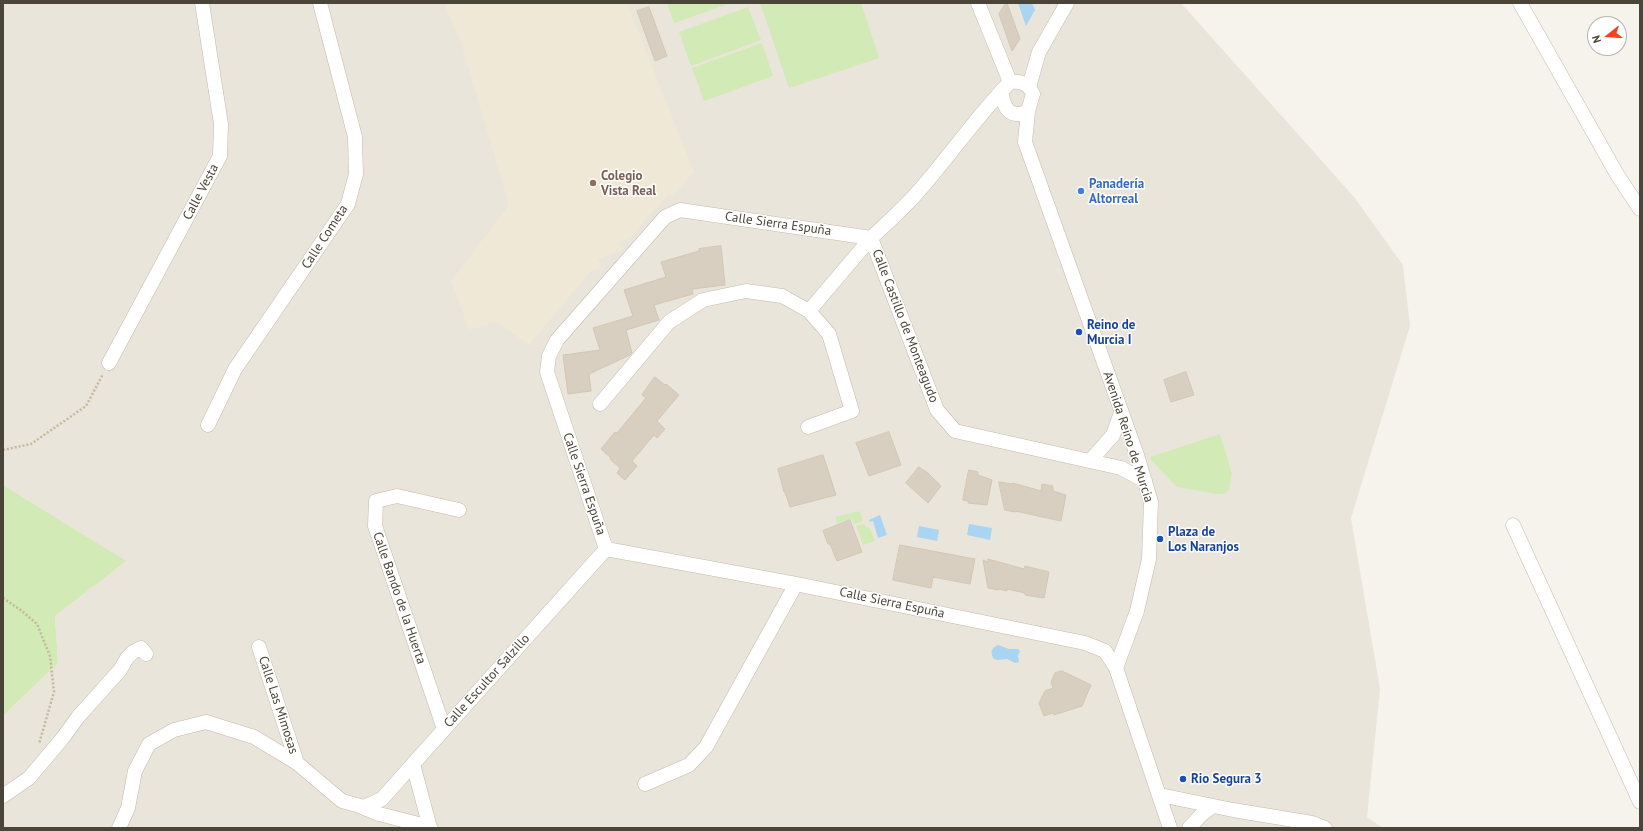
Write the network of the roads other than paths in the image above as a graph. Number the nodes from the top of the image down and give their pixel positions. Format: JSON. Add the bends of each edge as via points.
{"nodes":[{"id":1,"x":202,"y":3,"type":"edge"},
{"id":2,"x":320,"y":3,"type":"edge"},
{"id":3,"x":978,"y":3,"type":"edge"},
{"id":4,"x":1067,"y":3,"type":"edge"},
{"id":5,"x":1520,"y":3,"type":"edge"},
{"id":6,"x":1006,"y":86,"type":"junction"},
{"id":7,"x":1029,"y":87,"type":"junction"},
{"id":8,"x":1028,"y":111,"type":"junction"},
{"id":9,"x":1014,"y":114,"type":"junction"},
{"id":10,"x":1025,"y":142,"type":"junction"},
{"id":11,"x":1640,"y":209,"type":"edge"},
{"id":12,"x":871,"y":238,"type":"junction"},
{"id":13,"x":809,"y":311,"type":"junction"},
{"id":14,"x":109,"y":363,"type":"road end"},
{"id":15,"x":600,"y":404,"type":"dead end"},
{"id":16,"x":1121,"y":414,"type":"junction"},
{"id":17,"x":208,"y":425,"type":"dead end"},
{"id":18,"x":808,"y":427,"type":"dead end"},
{"id":19,"x":1090,"y":461,"type":"junction"},
{"id":20,"x":1145,"y":481,"type":"junction"},
{"id":21,"x":459,"y":510,"type":"dead end"},
{"id":22,"x":1513,"y":525,"type":"dead end"},
{"id":23,"x":606,"y":549,"type":"junction"},
{"id":24,"x":796,"y":584,"type":"junction"},
{"id":25,"x":259,"y":647,"type":"dead end"},
{"id":26,"x":146,"y":654,"type":"dead end"},
{"id":27,"x":1116,"y":668,"type":"junction"},
{"id":28,"x":444,"y":729,"type":"junction"},
{"id":29,"x":297,"y":763,"type":"junction"},
{"id":30,"x":413,"y":764,"type":"junction"},
{"id":31,"x":645,"y":784,"type":"dead end"},
{"id":32,"x":1160,"y":795,"type":"junction"},
{"id":33,"x":3,"y":796,"type":"edge"},
{"id":34,"x":1640,"y":802,"type":"edge"},
{"id":35,"x":355,"y":804,"type":"junction"},
{"id":36,"x":1213,"y":806,"type":"junction"},
{"id":37,"x":1166,"y":824,"type":"edge"},
{"id":38,"x":119,"y":828,"type":"edge"},
{"id":39,"x":430,"y":828,"type":"edge"},
{"id":40,"x":1189,"y":828,"type":"edge"},
{"id":41,"x":1325,"y":828,"type":"edge"}],
"edges":[{"from":1,"to":14,"type":"street","name":"Calle Vesta","via":[[221,124],[220,156]]},
{"from":2,"to":17,"type":"street","name":"Calle Cometa","via":[[355,137],[356,174],[348,204],[235,369]]},
{"from":3,"to":6,"type":"street","name":"Avenida Reino de Murcia"},
{"from":4,"to":7,"type":"street","via":[[1039,52]]},
{"from":5,"to":11,"type":"street","via":[[1618,176]]},
{"from":6,"to":7,"type":"street","via":[[1020,82]]},
{"from":6,"to":9,"type":"street","name":"Avenida Reino de Murcia","via":[[1002,96],[1007,110]]},
{"from":6,"to":12,"type":"street","name":"Calle Castillo de Monteagudo","via":[[917,193]]},
{"from":7,"to":8,"type":"street","name":"Avenida Reino de Murcia","via":[[1032,94]]},
{"from":8,"to":9,"type":"street"},
{"from":8,"to":10,"type":"street","name":"Avenida Reino de Murcia"},
{"from":9,"to":10,"type":"street","name":"Avenida Reino de Murcia"},
{"from":10,"to":16,"type":"street","name":"Avenida Reino de Murcia"},
{"from":12,"to":13,"type":"street"},
{"from":12,"to":19,"type":"street","name":"Calle Castillo de Monteagudo","via":[[937,410],[955,431]]},
{"from":12,"to":23,"type":"street","name":"Calle Sierra Espuña","via":[[680,210],[665,217],[557,340],[549,356],[547,372]]},
{"from":13,"to":15,"type":"street","via":[[782,296],[746,291],[703,300],[669,322]]},
{"from":13,"to":18,"type":"street","via":[[829,334],[852,411]]},
{"from":16,"to":19,"type":"street","via":[[1113,435]]},
{"from":16,"to":20,"type":"street","name":"Avenida Reino de Murcia"},
{"from":19,"to":20,"type":"street","name":"Calle Castillo de Monteagudo","via":[[1121,468]]},
{"from":20,"to":27,"type":"street","name":"Avenida Reino de Murcia","via":[[1151,502],[1149,559],[1137,611]]},
{"from":21,"to":28,"type":"street","name":"Calle Bando de la Huerta","via":[[397,496],[376,501],[375,526]]},
{"from":22,"to":34,"type":"street"},
{"from":23,"to":24,"type":"street","name":"Calle Sierra Espuña"},
{"from":23,"to":28,"type":"street","name":"Calle Escultor Salzillo"},
{"from":24,"to":27,"type":"street","name":"Calle Sierra Espuña","via":[[1085,643],[1105,651]]},
{"from":24,"to":31,"type":"street","via":[[706,747],[689,765]]},
{"from":25,"to":29,"type":"street","name":"Calle Las Mimosas"},
{"from":26,"to":33,"type":"street","via":[[141,648],[133,652],[29,778]]},
{"from":27,"to":32,"type":"street"},
{"from":28,"to":30,"type":"street","name":"Calle Escultor Salzillo"},
{"from":29,"to":35,"type":"street","via":[[342,801]]},
{"from":29,"to":38,"type":"street","via":[[254,737],[206,722],[174,730],[149,744],[135,771],[128,808]]},
{"from":30,"to":35,"type":"street","name":"Calle Escultor Salzillo","via":[[382,799],[364,807]]},
{"from":30,"to":39,"type":"street"},
{"from":32,"to":36,"type":"street"},
{"from":32,"to":37,"type":"street"},
{"from":35,"to":39,"type":"street","via":[[379,814]]},
{"from":36,"to":40,"type":"street"},
{"from":36,"to":41,"type":"street","via":[[1312,823]]}]}
